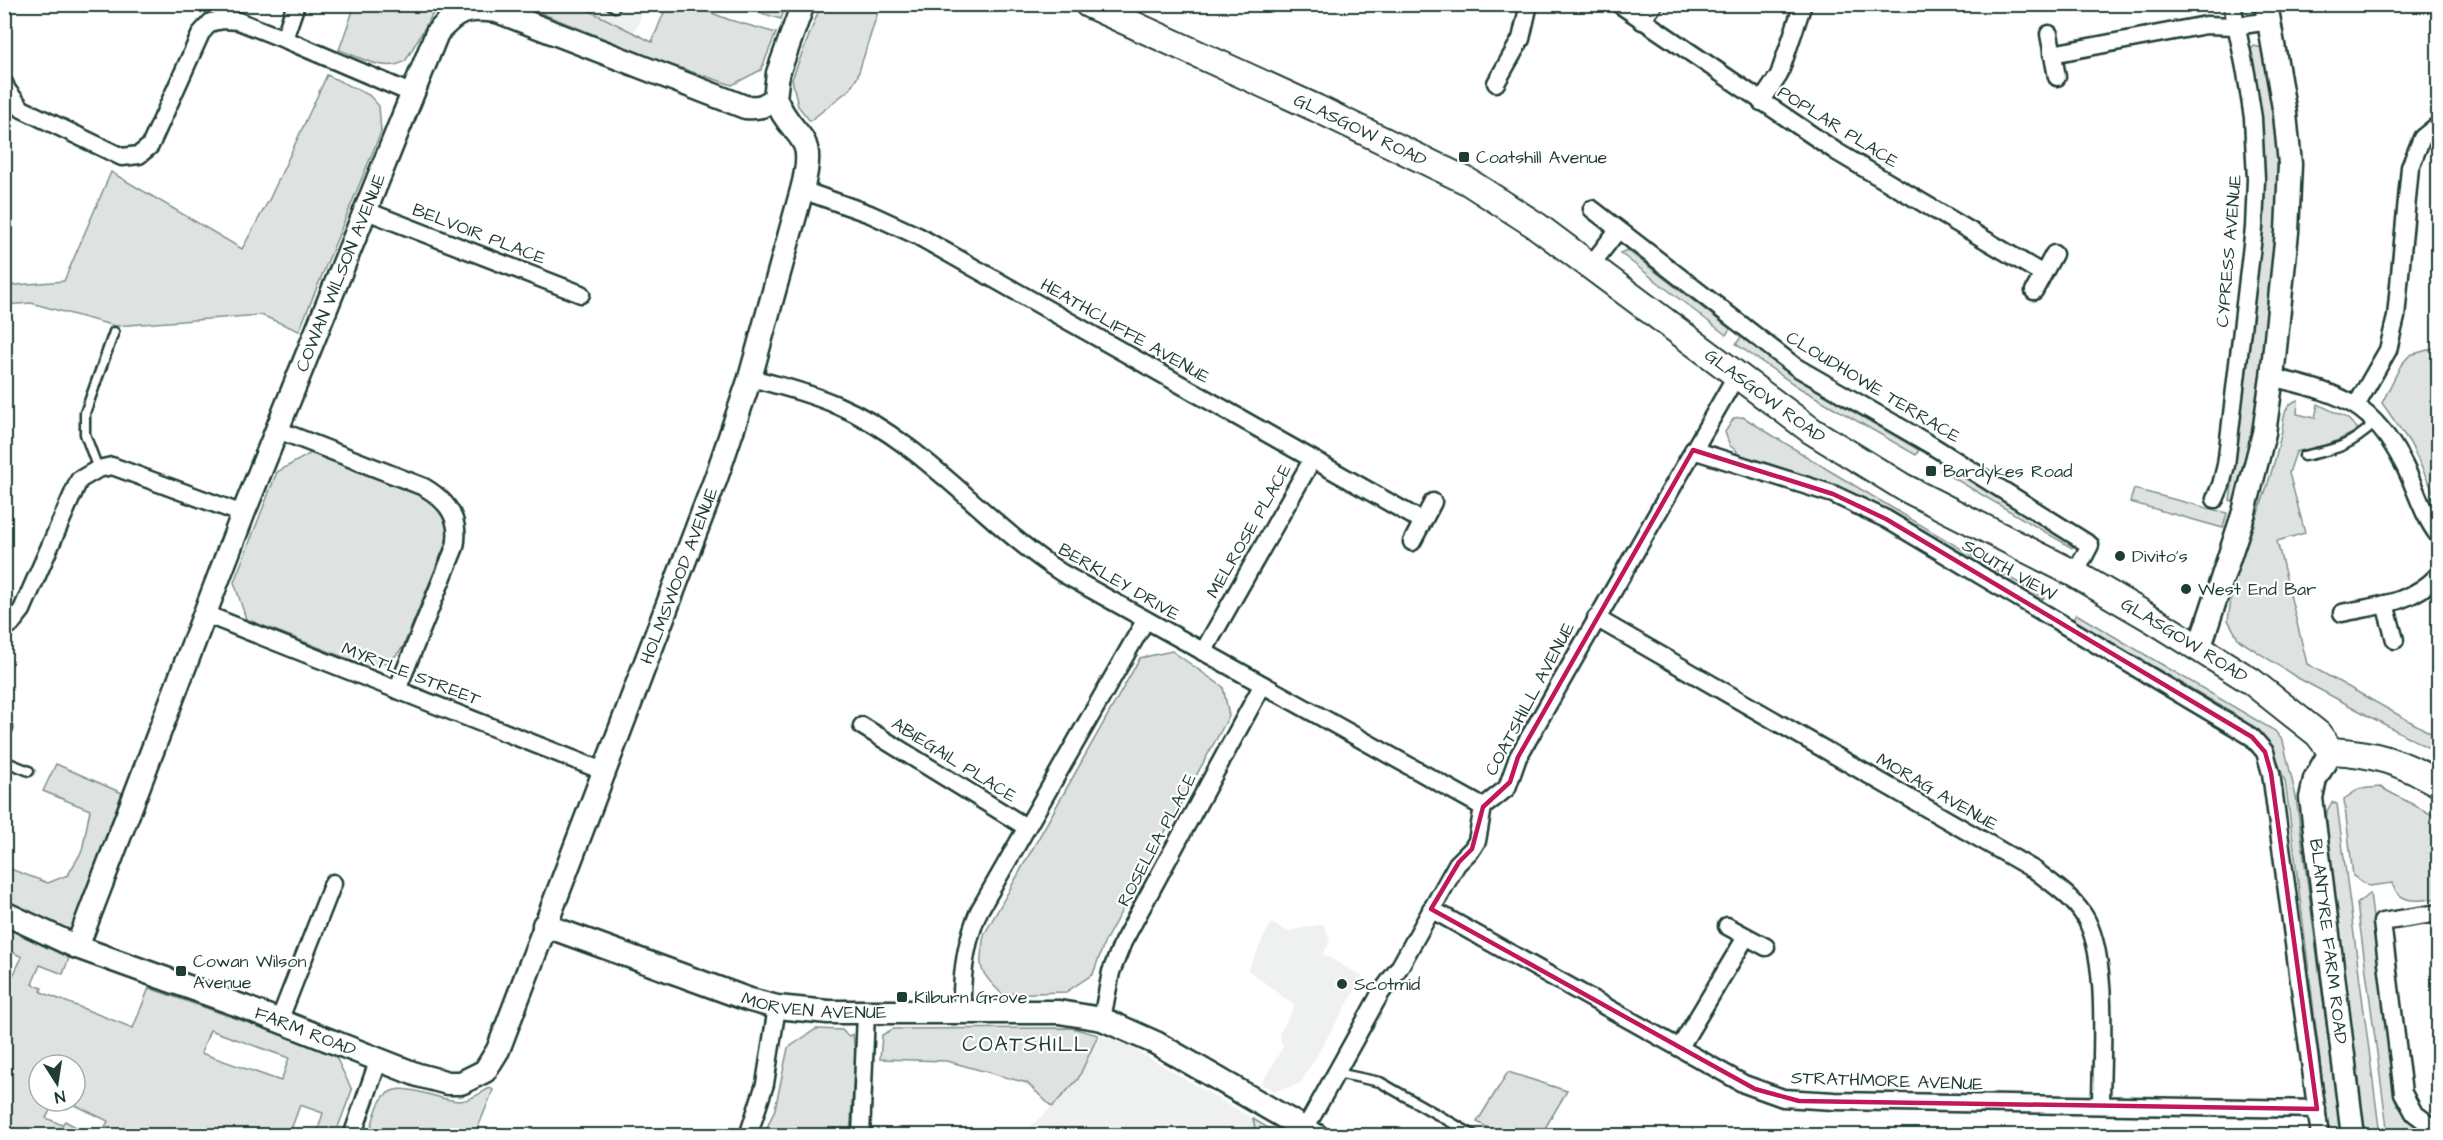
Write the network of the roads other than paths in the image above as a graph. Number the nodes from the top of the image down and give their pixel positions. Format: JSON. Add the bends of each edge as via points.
{"nodes":[{"id":1,"x":296,"y":4,"type":"edge"},
{"id":2,"x":610,"y":4,"type":"edge"},
{"id":3,"x":616,"y":4,"type":"edge"},
{"id":4,"x":803,"y":4,"type":"edge"},
{"id":5,"x":1088,"y":4,"type":"edge"},
{"id":6,"x":1529,"y":4,"type":"edge"},
{"id":7,"x":1619,"y":4,"type":"edge"},
{"id":8,"x":1654,"y":4,"type":"edge"},
{"id":9,"x":1803,"y":4,"type":"edge"},
{"id":10,"x":2232,"y":4,"type":"edge"},
{"id":11,"x":2267,"y":13,"type":"edge"},
{"id":12,"x":1642,"y":21,"type":"junction"},
{"id":13,"x":2236,"y":26,"type":"junction"},
{"id":14,"x":2049,"y":34,"type":"dead end"},
{"id":15,"x":284,"y":39,"type":"junction"},
{"id":16,"x":2052,"y":54,"type":"junction"},
{"id":17,"x":2057,"y":77,"type":"dead end"},
{"id":18,"x":4,"y":83,"type":"edge"},
{"id":19,"x":1496,"y":83,"type":"dead end"},
{"id":20,"x":413,"y":94,"type":"junction"},
{"id":21,"x":775,"y":98,"type":"junction"},
{"id":22,"x":1761,"y":102,"type":"junction"},
{"id":23,"x":2439,"y":125,"type":"edge"},
{"id":24,"x":802,"y":190,"type":"junction"},
{"id":25,"x":1592,"y":209,"type":"dead end"},
{"id":26,"x":364,"y":210,"type":"junction"},
{"id":27,"x":1618,"y":230,"type":"junction"},
{"id":28,"x":2054,"y":254,"type":"dead end"},
{"id":29,"x":1591,"y":265,"type":"junction"},
{"id":30,"x":2043,"y":273,"type":"junction"},
{"id":31,"x":2034,"y":291,"type":"dead end"},
{"id":32,"x":581,"y":294,"type":"dead end"},
{"id":33,"x":114,"y":332,"type":"dead end"},
{"id":34,"x":1736,"y":376,"type":"junction"},
{"id":35,"x":2272,"y":377,"type":"junction"},
{"id":36,"x":750,"y":378,"type":"junction"},
{"id":37,"x":2357,"y":404,"type":"junction"},
{"id":38,"x":2375,"y":423,"type":"junction"},
{"id":39,"x":278,"y":430,"type":"junction"},
{"id":40,"x":1693,"y":450,"type":"junction"},
{"id":41,"x":2304,"y":456,"type":"dead end"},
{"id":42,"x":1312,"y":460,"type":"junction"},
{"id":43,"x":98,"y":468,"type":"junction"},
{"id":44,"x":2215,"y":499,"type":"dead end"},
{"id":45,"x":1433,"y":502,"type":"dead end"},
{"id":46,"x":243,"y":514,"type":"junction"},
{"id":47,"x":1422,"y":521,"type":"junction"},
{"id":48,"x":2439,"y":535,"type":"edge"},
{"id":49,"x":1412,"y":542,"type":"dead end"},
{"id":50,"x":2075,"y":574,"type":"junction"},
{"id":51,"x":2439,"y":575,"type":"edge"},
{"id":52,"x":2385,"y":604,"type":"junction"},
{"id":53,"x":205,"y":614,"type":"junction"},
{"id":54,"x":2342,"y":614,"type":"dead end"},
{"id":55,"x":1596,"y":618,"type":"junction"},
{"id":56,"x":1145,"y":621,"type":"junction"},
{"id":57,"x":4,"y":628,"type":"edge"},
{"id":58,"x":2395,"y":640,"type":"dead end"},
{"id":59,"x":2199,"y":649,"type":"junction"},
{"id":60,"x":1203,"y":652,"type":"junction"},
{"id":61,"x":1262,"y":686,"type":"junction"},
{"id":62,"x":397,"y":690,"type":"junction"},
{"id":63,"x":862,"y":726,"type":"dead end"},
{"id":64,"x":2331,"y":751,"type":"junction"},
{"id":65,"x":4,"y":761,"type":"edge"},
{"id":66,"x":29,"y":771,"type":"dead end"},
{"id":67,"x":603,"y":771,"type":"junction"},
{"id":68,"x":2439,"y":783,"type":"edge"},
{"id":69,"x":1483,"y":807,"type":"junction"},
{"id":70,"x":1026,"y":827,"type":"junction"},
{"id":71,"x":333,"y":883,"type":"dead end"},
{"id":72,"x":1431,"y":909,"type":"junction"},
{"id":73,"x":4,"y":913,"type":"edge"},
{"id":74,"x":2439,"y":914,"type":"edge"},
{"id":75,"x":544,"y":925,"type":"junction"},
{"id":76,"x":1727,"y":926,"type":"dead end"},
{"id":77,"x":1746,"y":937,"type":"junction"},
{"id":78,"x":77,"y":947,"type":"junction"},
{"id":79,"x":1766,"y":947,"type":"dead end"},
{"id":80,"x":777,"y":1007,"type":"junction"},
{"id":81,"x":962,"y":1011,"type":"junction"},
{"id":82,"x":866,"y":1013,"type":"junction"},
{"id":83,"x":1102,"y":1019,"type":"junction"},
{"id":84,"x":279,"y":1021,"type":"junction"},
{"id":85,"x":1680,"y":1047,"type":"junction"},
{"id":86,"x":498,"y":1050,"type":"joint"},
{"id":87,"x":379,"y":1059,"type":"junction"},
{"id":88,"x":1337,"y":1072,"type":"junction"},
{"id":89,"x":2101,"y":1104,"type":"junction"},
{"id":90,"x":2317,"y":1108,"type":"junction"},
{"id":91,"x":2439,"y":1131,"type":"edge"},
{"id":92,"x":1311,"y":1132,"type":"edge"},
{"id":93,"x":352,"y":1136,"type":"edge"},
{"id":94,"x":747,"y":1136,"type":"edge"},
{"id":95,"x":861,"y":1136,"type":"edge"},
{"id":96,"x":1475,"y":1136,"type":"edge"},
{"id":97,"x":2320,"y":1136,"type":"edge"},
{"id":98,"x":2353,"y":1136,"type":"edge"}],
"edges":[{"from":1,"to":15,"type":"street"},
{"from":2,"to":3,"type":"lane"},
{"from":4,"to":21,"type":"street","via":[[778,73]]},
{"from":5,"to":29,"type":"main road","name":"GLASGOW ROAD","via":[[1467,181]]},
{"from":6,"to":19,"type":"street","via":[[1521,39]]},
{"from":7,"to":12,"type":"street","name":"POPLAR PLACE"},
{"from":8,"to":12,"type":"street"},
{"from":9,"to":22,"type":"street","via":[[1779,75]]},
{"from":10,"to":13,"type":"street","name":"CYPRESS AVENUE"},
{"from":11,"to":13,"type":"street"},
{"from":11,"to":35,"type":"street","via":[[2290,164]]},
{"from":12,"to":22,"type":"street","name":"POPLAR PLACE"},
{"from":13,"to":16,"type":"street","via":[[2206,25]]},
{"from":13,"to":44,"type":"street","name":"CYPRESS AVENUE","via":[[2253,118],[2254,228],[2226,465]]},
{"from":14,"to":16,"type":"street"},
{"from":15,"to":18,"type":"street","via":[[237,21],[211,22],[201,33],[150,146],[139,155],[122,157],[22,109]]},
{"from":15,"to":20,"type":"street"},
{"from":16,"to":17,"type":"street"},
{"from":20,"to":21,"type":"street","name":"COWAN WILSON AVENUE","via":[[436,33],[450,18],[474,8],[497,11],[745,107],[766,106]]},
{"from":20,"to":26,"type":"street","name":"COWAN WILSON AVENUE"},
{"from":21,"to":24,"type":"street","name":"HOLMSWOOD AVENUE","via":[[781,113],[806,144],[808,159]]},
{"from":22,"to":30,"type":"street","name":"POPLAR PLACE","via":[[1837,152]]},
{"from":23,"to":37,"type":"street","via":[[2422,138],[2410,167],[2396,317],[2388,350]]},
{"from":24,"to":36,"type":"street","name":"HOLMSWOOD AVENUE"},
{"from":24,"to":42,"type":"street","name":"HEATHCLIFFE AVENUE","via":[[918,236]]},
{"from":25,"to":27,"type":"street","name":"CLOUDHOWE TERRACE"},
{"from":26,"to":32,"type":"street","name":"BELVOIR PLACE"},
{"from":26,"to":39,"type":"street","name":"COWAN WILSON AVENUE"},
{"from":27,"to":29,"type":"street"},
{"from":27,"to":50,"type":"street","name":"CLOUDHOWE TERRACE","via":[[1796,367],[1931,445],[2090,545]]},
{"from":28,"to":30,"type":"street"},
{"from":29,"to":34,"type":"main road","name":"GLASGOW ROAD"},
{"from":30,"to":31,"type":"street"},
{"from":33,"to":43,"type":"lane","via":[[85,413],[85,434]]},
{"from":34,"to":40,"type":"street","name":"COATSHILL AVENUE"},
{"from":34,"to":50,"type":"main road","name":"GLASGOW ROAD","via":[[1812,431],[1903,487]]},
{"from":35,"to":37,"type":"street","via":[[2327,390]]},
{"from":35,"to":59,"type":"street","via":[[2264,434],[2247,501]]},
{"from":36,"to":56,"type":"street","name":"BERKLEY DRIVE","via":[[838,405],[885,432],[1023,547]]},
{"from":36,"to":67,"type":"street","name":"HOLMSWOOD AVENUE","via":[[681,575]]},
{"from":37,"to":38,"type":"street"},
{"from":38,"to":41,"type":"lane","via":[[2356,440]]},
{"from":38,"to":48,"type":"street","via":[[2404,464]]},
{"from":39,"to":46,"type":"street","name":"COWAN WILSON AVENUE"},
{"from":39,"to":62,"type":"street","via":[[424,487],[438,495],[453,514],[458,534],[455,547]]},
{"from":40,"to":55,"type":"street","name":"COATSHILL AVENUE"},
{"from":40,"to":90,"type":"street","name":"SOUTH VIEW","via":[[1833,494],[1886,519],[2234,724],[2259,744],[2271,773]]},
{"from":42,"to":47,"type":"street","name":"HEATHCLIFFE AVENUE"},
{"from":42,"to":60,"type":"street","name":"MELROSE PLACE"},
{"from":43,"to":46,"type":"street","via":[[112,466]]},
{"from":43,"to":57,"type":"street","via":[[79,480],[22,610]]},
{"from":45,"to":47,"type":"street"},
{"from":46,"to":53,"type":"street","name":"COWAN WILSON AVENUE"},
{"from":47,"to":49,"type":"street"},
{"from":50,"to":59,"type":"main road","name":"GLASGOW ROAD"},
{"from":51,"to":52,"type":"street","via":[[2407,599]]},
{"from":52,"to":54,"type":"street"},
{"from":52,"to":58,"type":"street"},
{"from":53,"to":62,"type":"street","name":"MYRTLE STREET"},
{"from":53,"to":78,"type":"street","name":"COWAN WILSON AVENUE"},
{"from":55,"to":69,"type":"street","name":"COATSHILL AVENUE","via":[[1518,757],[1510,782]]},
{"from":55,"to":89,"type":"street","name":"MORAG AVENUE","via":[[2036,871],[2065,893],[2084,915],[2095,940],[2101,975]]},
{"from":56,"to":60,"type":"street","name":"BERKLEY DRIVE"},
{"from":56,"to":70,"type":"street"},
{"from":59,"to":64,"type":"main road","name":"GLASGOW ROAD","via":[[2299,717]]},
{"from":60,"to":61,"type":"street","name":"BERKLEY DRIVE"},
{"from":61,"to":69,"type":"street","name":"BERKLEY DRIVE"},
{"from":61,"to":83,"type":"street","name":"ROSELEA PLACE","via":[[1123,942],[1111,972]]},
{"from":62,"to":67,"type":"street","name":"MYRTLE STREET"},
{"from":63,"to":70,"type":"street","name":"ABIEGAIL PLACE"},
{"from":64,"to":68,"type":"main road","via":[[2385,758]]},
{"from":64,"to":98,"type":"street","name":"BLANTYRE FARM ROAD","via":[[2313,783],[2312,806]]},
{"from":65,"to":66,"type":"lane"},
{"from":67,"to":75,"type":"street","name":"HOLMSWOOD AVENUE"},
{"from":69,"to":72,"type":"street","via":[[1477,841],[1459,862]]},
{"from":70,"to":81,"type":"street","via":[[970,932],[963,966]]},
{"from":71,"to":84,"type":"street"},
{"from":72,"to":85,"type":"street","name":"STRATHMORE AVENUE"},
{"from":72,"to":88,"type":"street"},
{"from":73,"to":78,"type":"street","name":"FARM ROAD"},
{"from":74,"to":91,"type":"street","via":[[2382,922],[2403,1093],[2414,1113]]},
{"from":75,"to":80,"type":"street","name":"MORVEN AVENUE"},
{"from":75,"to":86,"type":"street","name":"HOLMSWOOD AVENUE"},
{"from":76,"to":77,"type":"street"},
{"from":77,"to":79,"type":"street"},
{"from":77,"to":85,"type":"street"},
{"from":78,"to":84,"type":"street","name":"FARM ROAD"},
{"from":80,"to":82,"type":"street","name":"MORVEN AVENUE"},
{"from":80,"to":94,"type":"street","via":[[765,1084]]},
{"from":81,"to":82,"type":"street","name":"MORVEN AVENUE"},
{"from":81,"to":83,"type":"street","name":"MORVEN AVENUE","via":[[1059,1012]]},
{"from":82,"to":95,"type":"street"},
{"from":83,"to":92,"type":"street","name":"MORVEN AVENUE","via":[[1148,1039]]},
{"from":84,"to":87,"type":"street","name":"FARM ROAD"},
{"from":85,"to":89,"type":"street","name":"STRATHMORE AVENUE","via":[[1744,1084],[1799,1101]]},
{"from":86,"to":87,"type":"street","name":"FARM ROAD","via":[[485,1071],[461,1083],[418,1075]]},
{"from":87,"to":93,"type":"street"},
{"from":88,"to":92,"type":"street"},
{"from":88,"to":96,"type":"lane","via":[[1380,1082]]},
{"from":89,"to":90,"type":"street","name":"STRATHMORE AVENUE"},
{"from":90,"to":97,"type":"street","name":"SOUTH VIEW"}]}
